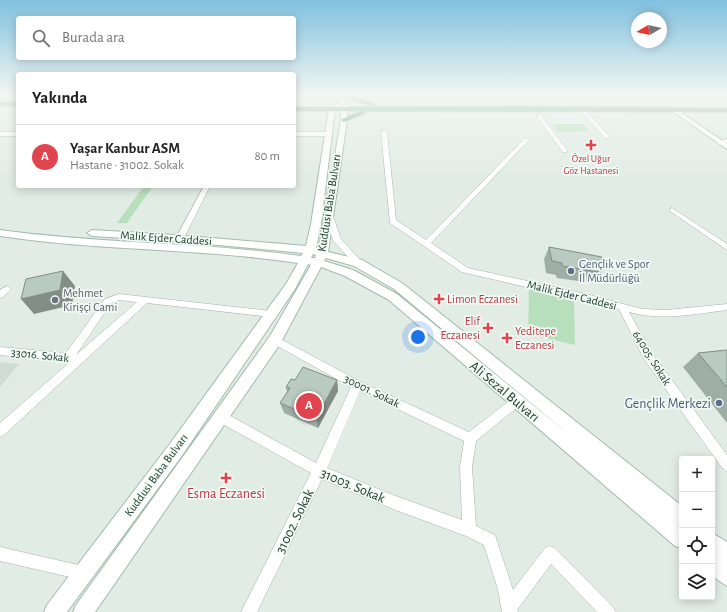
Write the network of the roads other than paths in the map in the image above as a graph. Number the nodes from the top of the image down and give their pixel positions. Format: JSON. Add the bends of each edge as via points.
{"nodes":[{"id":1,"x":330,"y":124,"type":"edge"},
{"id":2,"x":343,"y":124,"type":"edge"},
{"id":3,"x":545,"y":124,"type":"edge"},
{"id":4,"x":594,"y":124,"type":"edge"},
{"id":5,"x":701,"y":124,"type":"edge"},
{"id":6,"x":705,"y":124,"type":"edge"},
{"id":7,"x":384,"y":132,"type":"dead end"},
{"id":8,"x":0,"y":134,"type":"edge"},
{"id":9,"x":16,"y":134,"type":"edge"},
{"id":10,"x":296,"y":134,"type":"edge"},
{"id":11,"x":329,"y":134,"type":"junction"},
{"id":12,"x":606,"y":137,"type":"dead end"},
{"id":13,"x":725,"y":138,"type":"edge"},
{"id":14,"x":527,"y":139,"type":"dead end"},
{"id":15,"x":727,"y":147,"type":"edge"},
{"id":16,"x":565,"y":151,"type":"dead end"},
{"id":17,"x":206,"y":188,"type":"edge"},
{"id":18,"x":672,"y":210,"type":"dead end"},
{"id":19,"x":329,"y":216,"type":"junction"},
{"id":20,"x":5,"y":234,"type":"edge"},
{"id":21,"x":180,"y":238,"type":"junction"},
{"id":22,"x":426,"y":244,"type":"junction"},
{"id":23,"x":727,"y":248,"type":"edge"},
{"id":24,"x":314,"y":256,"type":"junction"},
{"id":25,"x":358,"y":263,"type":"junction"},
{"id":26,"x":7,"y":289,"type":"dead end"},
{"id":27,"x":0,"y":295,"type":"edge"},
{"id":28,"x":145,"y":300,"type":"junction"},
{"id":29,"x":622,"y":307,"type":"junction"},
{"id":30,"x":727,"y":307,"type":"edge"},
{"id":31,"x":271,"y":314,"type":"junction"},
{"id":32,"x":275,"y":340,"type":"junction"},
{"id":33,"x":0,"y":351,"type":"edge"},
{"id":34,"x":68,"y":358,"type":"junction"},
{"id":35,"x":80,"y":358,"type":"junction"},
{"id":36,"x":357,"y":385,"type":"junction"},
{"id":37,"x":517,"y":401,"type":"junction"},
{"id":38,"x":221,"y":417,"type":"junction"},
{"id":39,"x":0,"y":430,"type":"edge"},
{"id":40,"x":470,"y":438,"type":"junction"},
{"id":41,"x":727,"y":465,"type":"edge"},
{"id":42,"x":319,"y":471,"type":"junction"},
{"id":43,"x":679,"y":515,"type":"edge"},
{"id":44,"x":469,"y":530,"type":"junction"},
{"id":45,"x":679,"y":536,"type":"edge"},
{"id":46,"x":715,"y":544,"type":"edge"},
{"id":47,"x":0,"y":554,"type":"edge"},
{"id":48,"x":727,"y":554,"type":"edge"},
{"id":49,"x":715,"y":566,"type":"edge"},
{"id":50,"x":83,"y":573,"type":"junction"},
{"id":51,"x":727,"y":576,"type":"edge"},
{"id":52,"x":254,"y":610,"type":"edge"},
{"id":53,"x":509,"y":610,"type":"edge"},
{"id":54,"x":54,"y":612,"type":"edge"},
{"id":55,"x":83,"y":612,"type":"edge"},
{"id":56,"x":608,"y":612,"type":"edge"}],
"edges":[{"from":1,"to":11,"type":"main road","name":"Kuddusi Baba Bulvarı"},
{"from":2,"to":19,"type":"main road","name":"Kuddusi Baba Bulvarı"},
{"from":3,"to":16,"type":"street"},
{"from":4,"to":12,"type":"street"},
{"from":5,"to":13,"type":"main road"},
{"from":6,"to":13,"type":"main road"},
{"from":7,"to":22,"type":"street","name":"Malik Ejder Caddesi","via":[[393,221]]},
{"from":8,"to":9,"type":"street"},
{"from":10,"to":11,"type":"street"},
{"from":11,"to":24,"type":"main road","name":"Kuddusi Baba Bulvarı"},
{"from":13,"to":15,"type":"main road"},
{"from":14,"to":22,"type":"street"},
{"from":17,"to":21,"type":"street"},
{"from":18,"to":23,"type":"street"},
{"from":19,"to":24,"type":"main road","name":"Kuddusi Baba Bulvarı"},
{"from":19,"to":25,"type":"street","via":[[337,240]]},
{"from":20,"to":21,"type":"main road","name":"Malik Ejder Caddesi","via":[[43,231]]},
{"from":20,"to":24,"type":"main road","name":"Malik Ejder Caddesi"},
{"from":21,"to":24,"type":"main road","name":"Malik Ejder Caddesi"},
{"from":22,"to":29,"type":"street","name":"Malik Ejder Caddesi","via":[[465,270],[586,296]]},
{"from":24,"to":25,"type":"main road","name":"Ali Sezal Bulvarı"},
{"from":24,"to":31,"type":"main road","name":"Kuddusi Baba Bulvarı"},
{"from":24,"to":32,"type":"main road","name":"Kuddusi Baba Bulvarı","via":[[300,298]]},
{"from":24,"to":37,"type":"main road","name":"Ali Sezal Bulvarı","via":[[393,297]]},
{"from":25,"to":43,"type":"main road","name":"Ali Sezal Bulvarı","via":[[398,286]]},
{"from":26,"to":27,"type":"street"},
{"from":28,"to":31,"type":"street"},
{"from":28,"to":34,"type":"street","via":[[119,297],[108,301]]},
{"from":28,"to":35,"type":"street"},
{"from":29,"to":30,"type":"street","name":"Malik Ejder Caddesi","via":[[642,312],[666,313]]},
{"from":29,"to":41,"type":"street","name":"64005. Sokak","via":[[648,356]]},
{"from":31,"to":50,"type":"main road","name":"Kuddusi Baba Bulvarı","via":[[175,450]]},
{"from":32,"to":36,"type":"street","name":"30001. Sokak"},
{"from":32,"to":38,"type":"main road","name":"Kuddusi Baba Bulvarı"},
{"from":33,"to":34,"type":"street","name":"33016. Sokak"},
{"from":34,"to":35,"type":"street","name":"33016. Sokak"},
{"from":35,"to":39,"type":"street"},
{"from":36,"to":40,"type":"street","name":"30001. Sokak"},
{"from":36,"to":42,"type":"street","name":"31002. Sokak"},
{"from":37,"to":40,"type":"street"},
{"from":37,"to":45,"type":"main road","name":"Ali Sezal Bulvarı"},
{"from":38,"to":42,"type":"street","name":"31003. Sokak"},
{"from":38,"to":55,"type":"main road","name":"Kuddusi Baba Bulvarı"},
{"from":40,"to":44,"type":"street","via":[[466,467]]},
{"from":42,"to":44,"type":"street","name":"31003. Sokak"},
{"from":42,"to":52,"type":"street","name":"31002. Sokak"},
{"from":44,"to":53,"type":"street","name":"31003. Sokak","via":[[490,540],[506,590]]},
{"from":46,"to":48,"type":"main road"},
{"from":47,"to":50,"type":"street"},
{"from":49,"to":51,"type":"main road"},
{"from":50,"to":54,"type":"main road","name":"Kuddusi Baba Bulvarı"},
{"from":53,"to":56,"type":"street","via":[[550,553]]}]}
